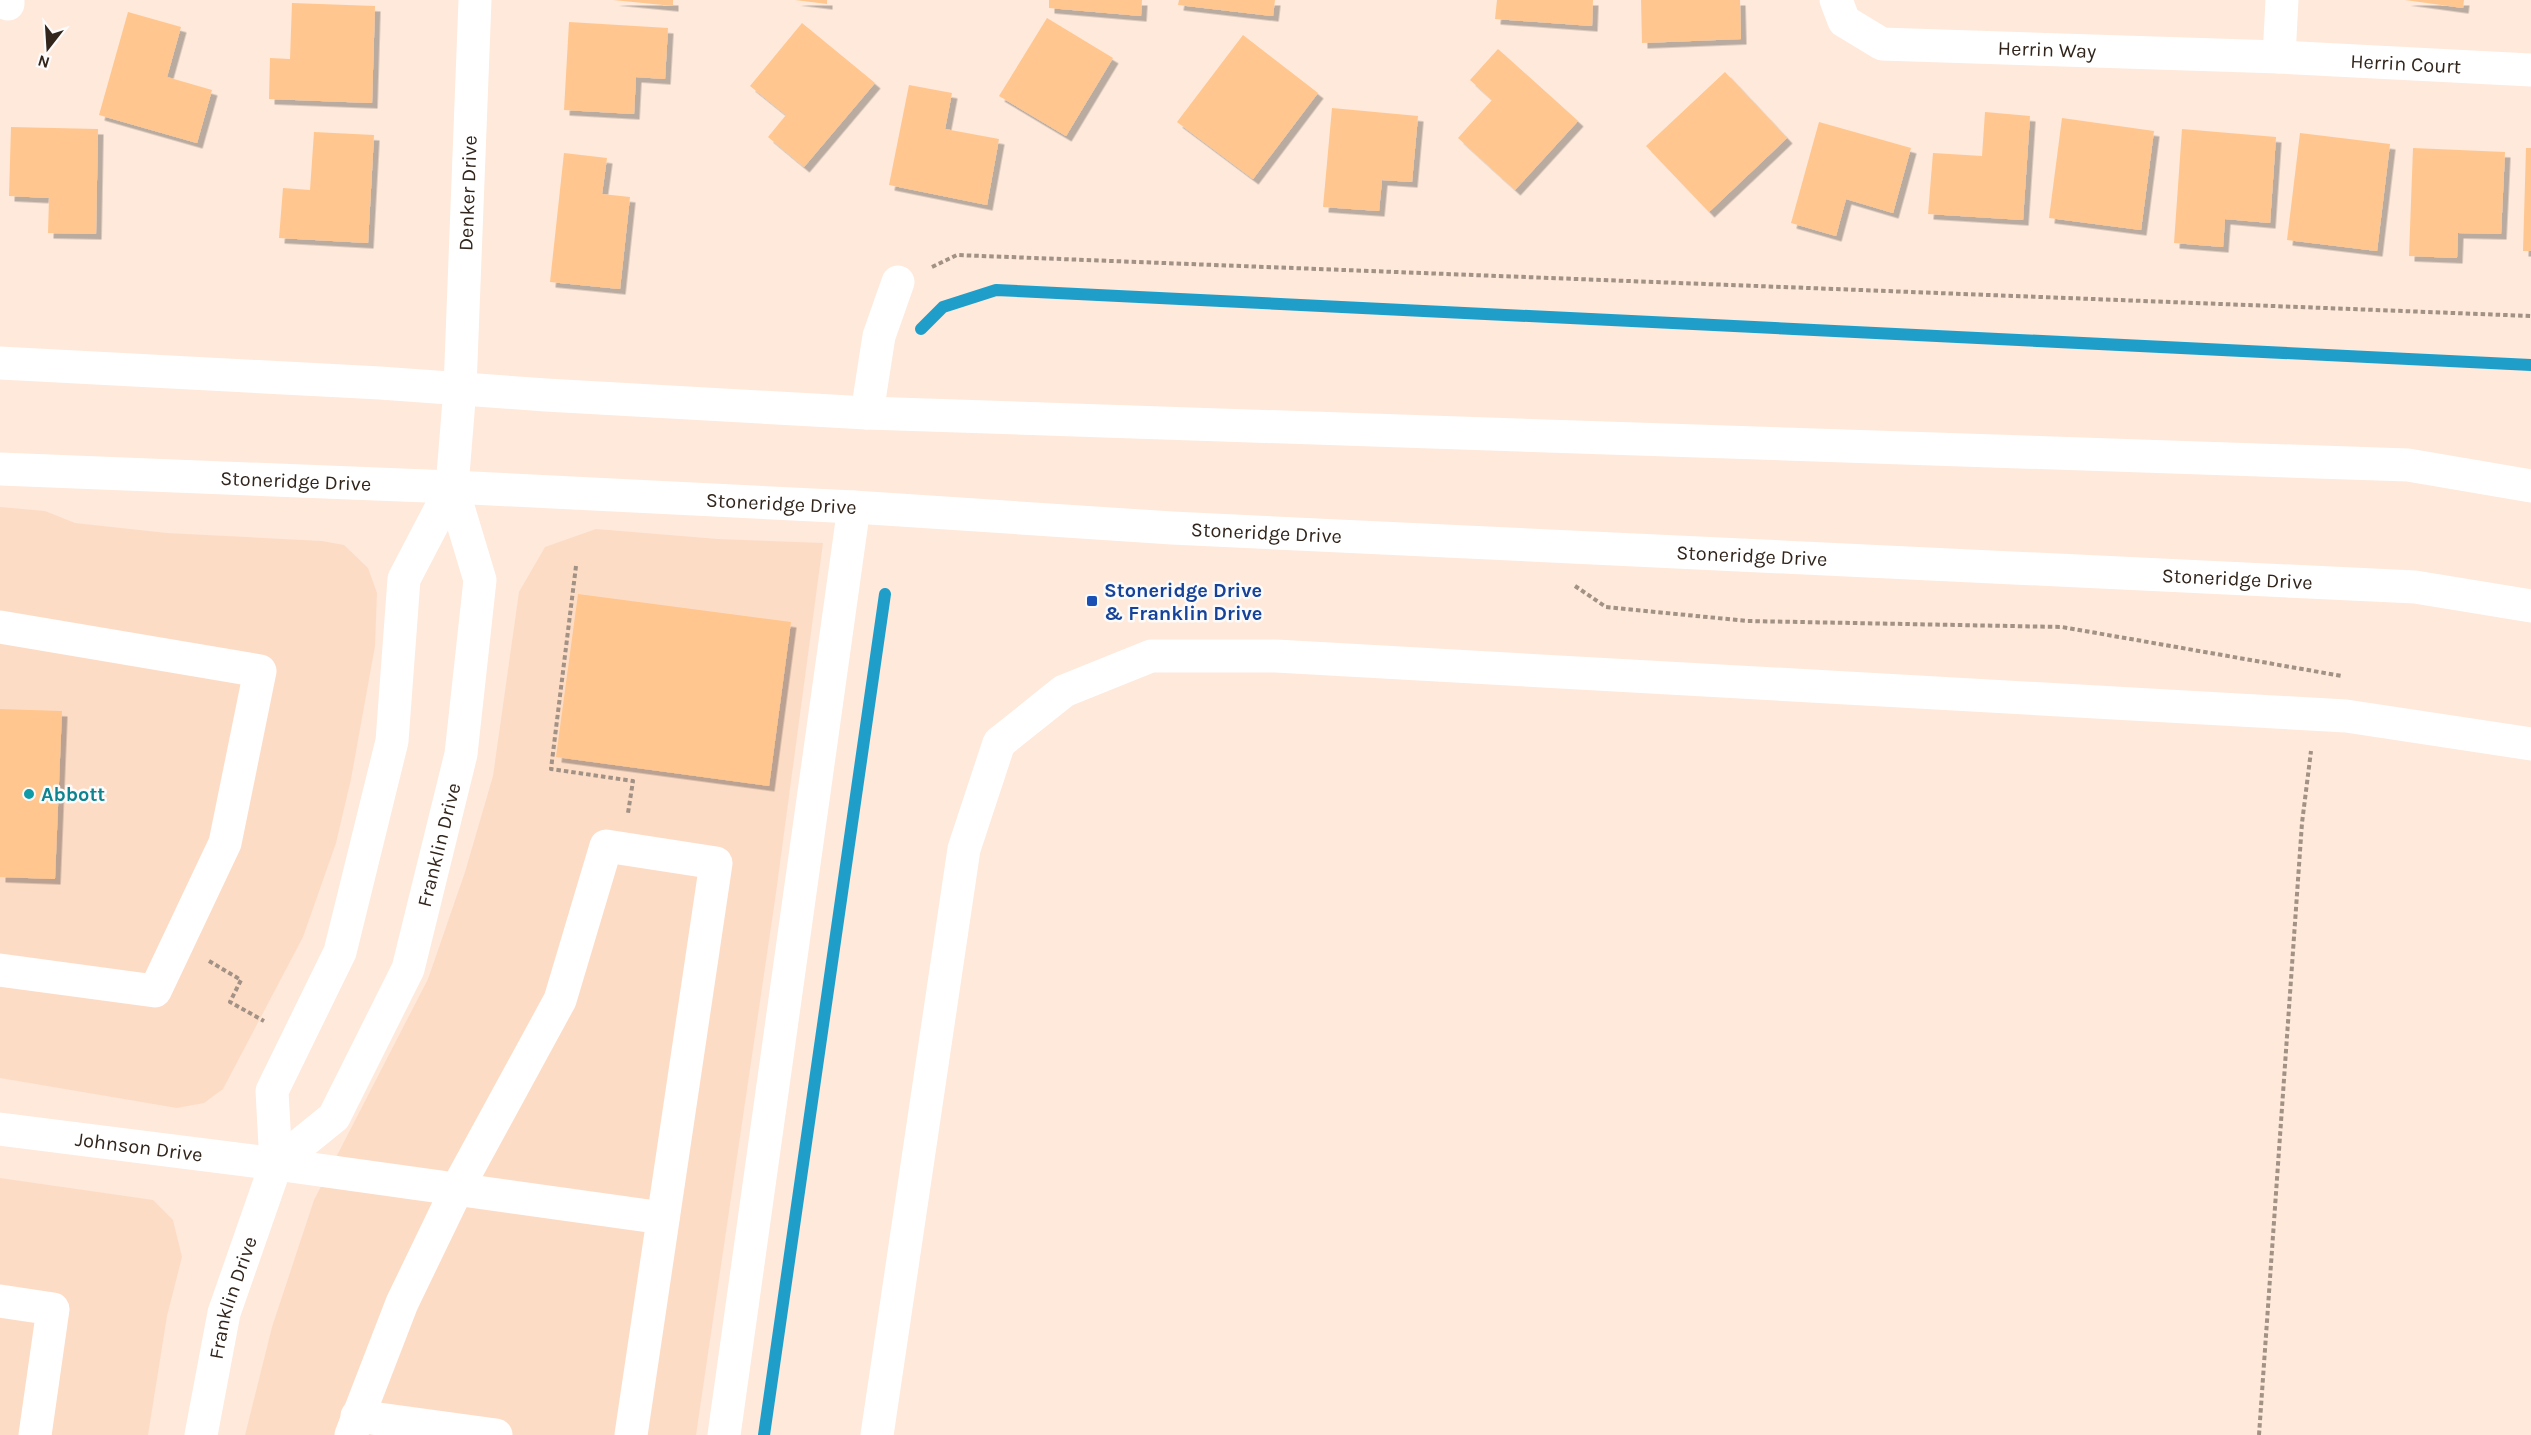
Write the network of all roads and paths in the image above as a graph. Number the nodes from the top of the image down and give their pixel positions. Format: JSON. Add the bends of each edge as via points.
{"nodes":[{"id":1,"x":476,"y":0,"type":"edge"},
{"id":2,"x":1836,"y":0,"type":"edge"},
{"id":3,"x":2282,"y":0,"type":"edge"},
{"id":4,"x":2279,"y":57,"type":"junction"},
{"id":5,"x":2531,"y":70,"type":"edge"},
{"id":6,"x":898,"y":282,"type":"joint"},
{"id":7,"x":2531,"y":316,"type":"edge"},
{"id":8,"x":0,"y":363,"type":"edge"},
{"id":9,"x":460,"y":388,"type":"junction"},
{"id":10,"x":867,"y":413,"type":"junction"},
{"id":11,"x":0,"y":469,"type":"edge"},
{"id":12,"x":2531,"y":486,"type":"edge"},
{"id":13,"x":452,"y":487,"type":"junction"},
{"id":14,"x":854,"y":507,"type":"junction"},
{"id":15,"x":576,"y":566,"type":"dead end"},
{"id":16,"x":2531,"y":606,"type":"edge"},
{"id":17,"x":1606,"y":607,"type":"dead end"},
{"id":18,"x":0,"y":627,"type":"edge"},
{"id":19,"x":2342,"y":676,"type":"dead end"},
{"id":20,"x":2315,"y":714,"type":"junction"},
{"id":21,"x":2531,"y":744,"type":"edge"},
{"id":22,"x":623,"y":849,"type":"junction"},
{"id":23,"x":176,"y":944,"type":"junction"},
{"id":24,"x":0,"y":970,"type":"edge"},
{"id":25,"x":297,"y":1040,"type":"junction"},
{"id":26,"x":0,"y":1129,"type":"edge"},
{"id":27,"x":276,"y":1164,"type":"junction"},
{"id":28,"x":457,"y":1189,"type":"junction"},
{"id":29,"x":663,"y":1218,"type":"junction"},
{"id":30,"x":0,"y":1301,"type":"edge"},
{"id":31,"x":354,"y":1425,"type":"edge"},
{"id":32,"x":35,"y":1435,"type":"edge"},
{"id":33,"x":201,"y":1435,"type":"edge"},
{"id":34,"x":496,"y":1435,"type":"edge"},
{"id":35,"x":631,"y":1435,"type":"edge"},
{"id":36,"x":724,"y":1435,"type":"edge"},
{"id":37,"x":877,"y":1435,"type":"edge"},
{"id":38,"x":2259,"y":1435,"type":"edge"}],
"edges":[{"from":1,"to":9,"type":"main road","name":"Denker Drive"},
{"from":2,"to":4,"type":"main road","name":"Herrin Way","via":[[1844,21],[1882,44]]},
{"from":3,"to":4,"type":"main road"},
{"from":4,"to":5,"type":"main road","name":"Herrin Court"},
{"from":6,"to":7,"type":"path","via":[[957,255]]},
{"from":6,"to":10,"type":"main road","via":[[879,336]]},
{"from":8,"to":9,"type":"main road"},
{"from":9,"to":10,"type":"main road"},
{"from":9,"to":13,"type":"main road","name":"Franklin Drive"},
{"from":10,"to":12,"type":"main road","via":[[2408,465]]},
{"from":11,"to":13,"type":"main road","name":"Stoneridge Drive"},
{"from":13,"to":14,"type":"main road","name":"Stoneridge Drive"},
{"from":13,"to":25,"type":"main road","name":"Franklin Drive","via":[[404,579],[392,741],[340,952]]},
{"from":13,"to":27,"type":"main road","name":"Franklin Drive","via":[[480,580],[461,754],[408,969],[334,1117]]},
{"from":14,"to":16,"type":"main road","name":"Stoneridge Drive","via":[[1172,528],[2415,587]]},
{"from":14,"to":36,"type":"main road"},
{"from":15,"to":22,"type":"path","via":[[551,769],[633,781]]},
{"from":17,"to":19,"type":"path","via":[[1747,621],[2062,627]]},
{"from":18,"to":23,"type":"main road","via":[[260,671],[225,843]]},
{"from":20,"to":21,"type":"main road"},
{"from":20,"to":37,"type":"main road","via":[[1276,656],[1151,656],[1064,691],[999,743],[964,849]]},
{"from":20,"to":38,"type":"path","via":[[2302,823]]},
{"from":22,"to":28,"type":"main road","via":[[606,846],[560,1000]]},
{"from":22,"to":29,"type":"main road","via":[[716,863]]},
{"from":23,"to":24,"type":"main road","via":[[155,991]]},
{"from":23,"to":25,"type":"path","via":[[241,980],[230,1002]]},
{"from":25,"to":27,"type":"main road","name":"Franklin Drive","via":[[272,1091]]},
{"from":26,"to":27,"type":"main road","name":"Johnson Drive"},
{"from":27,"to":28,"type":"main road","name":"Johnson Drive"},
{"from":27,"to":33,"type":"main road","name":"Franklin Drive","via":[[224,1313]]},
{"from":28,"to":29,"type":"main road","name":"Johnson Drive"},
{"from":28,"to":31,"type":"main road","via":[[402,1303]]},
{"from":29,"to":35,"type":"main road"},
{"from":30,"to":32,"type":"main road","via":[[53,1309]]},
{"from":31,"to":34,"type":"main road"}]}
